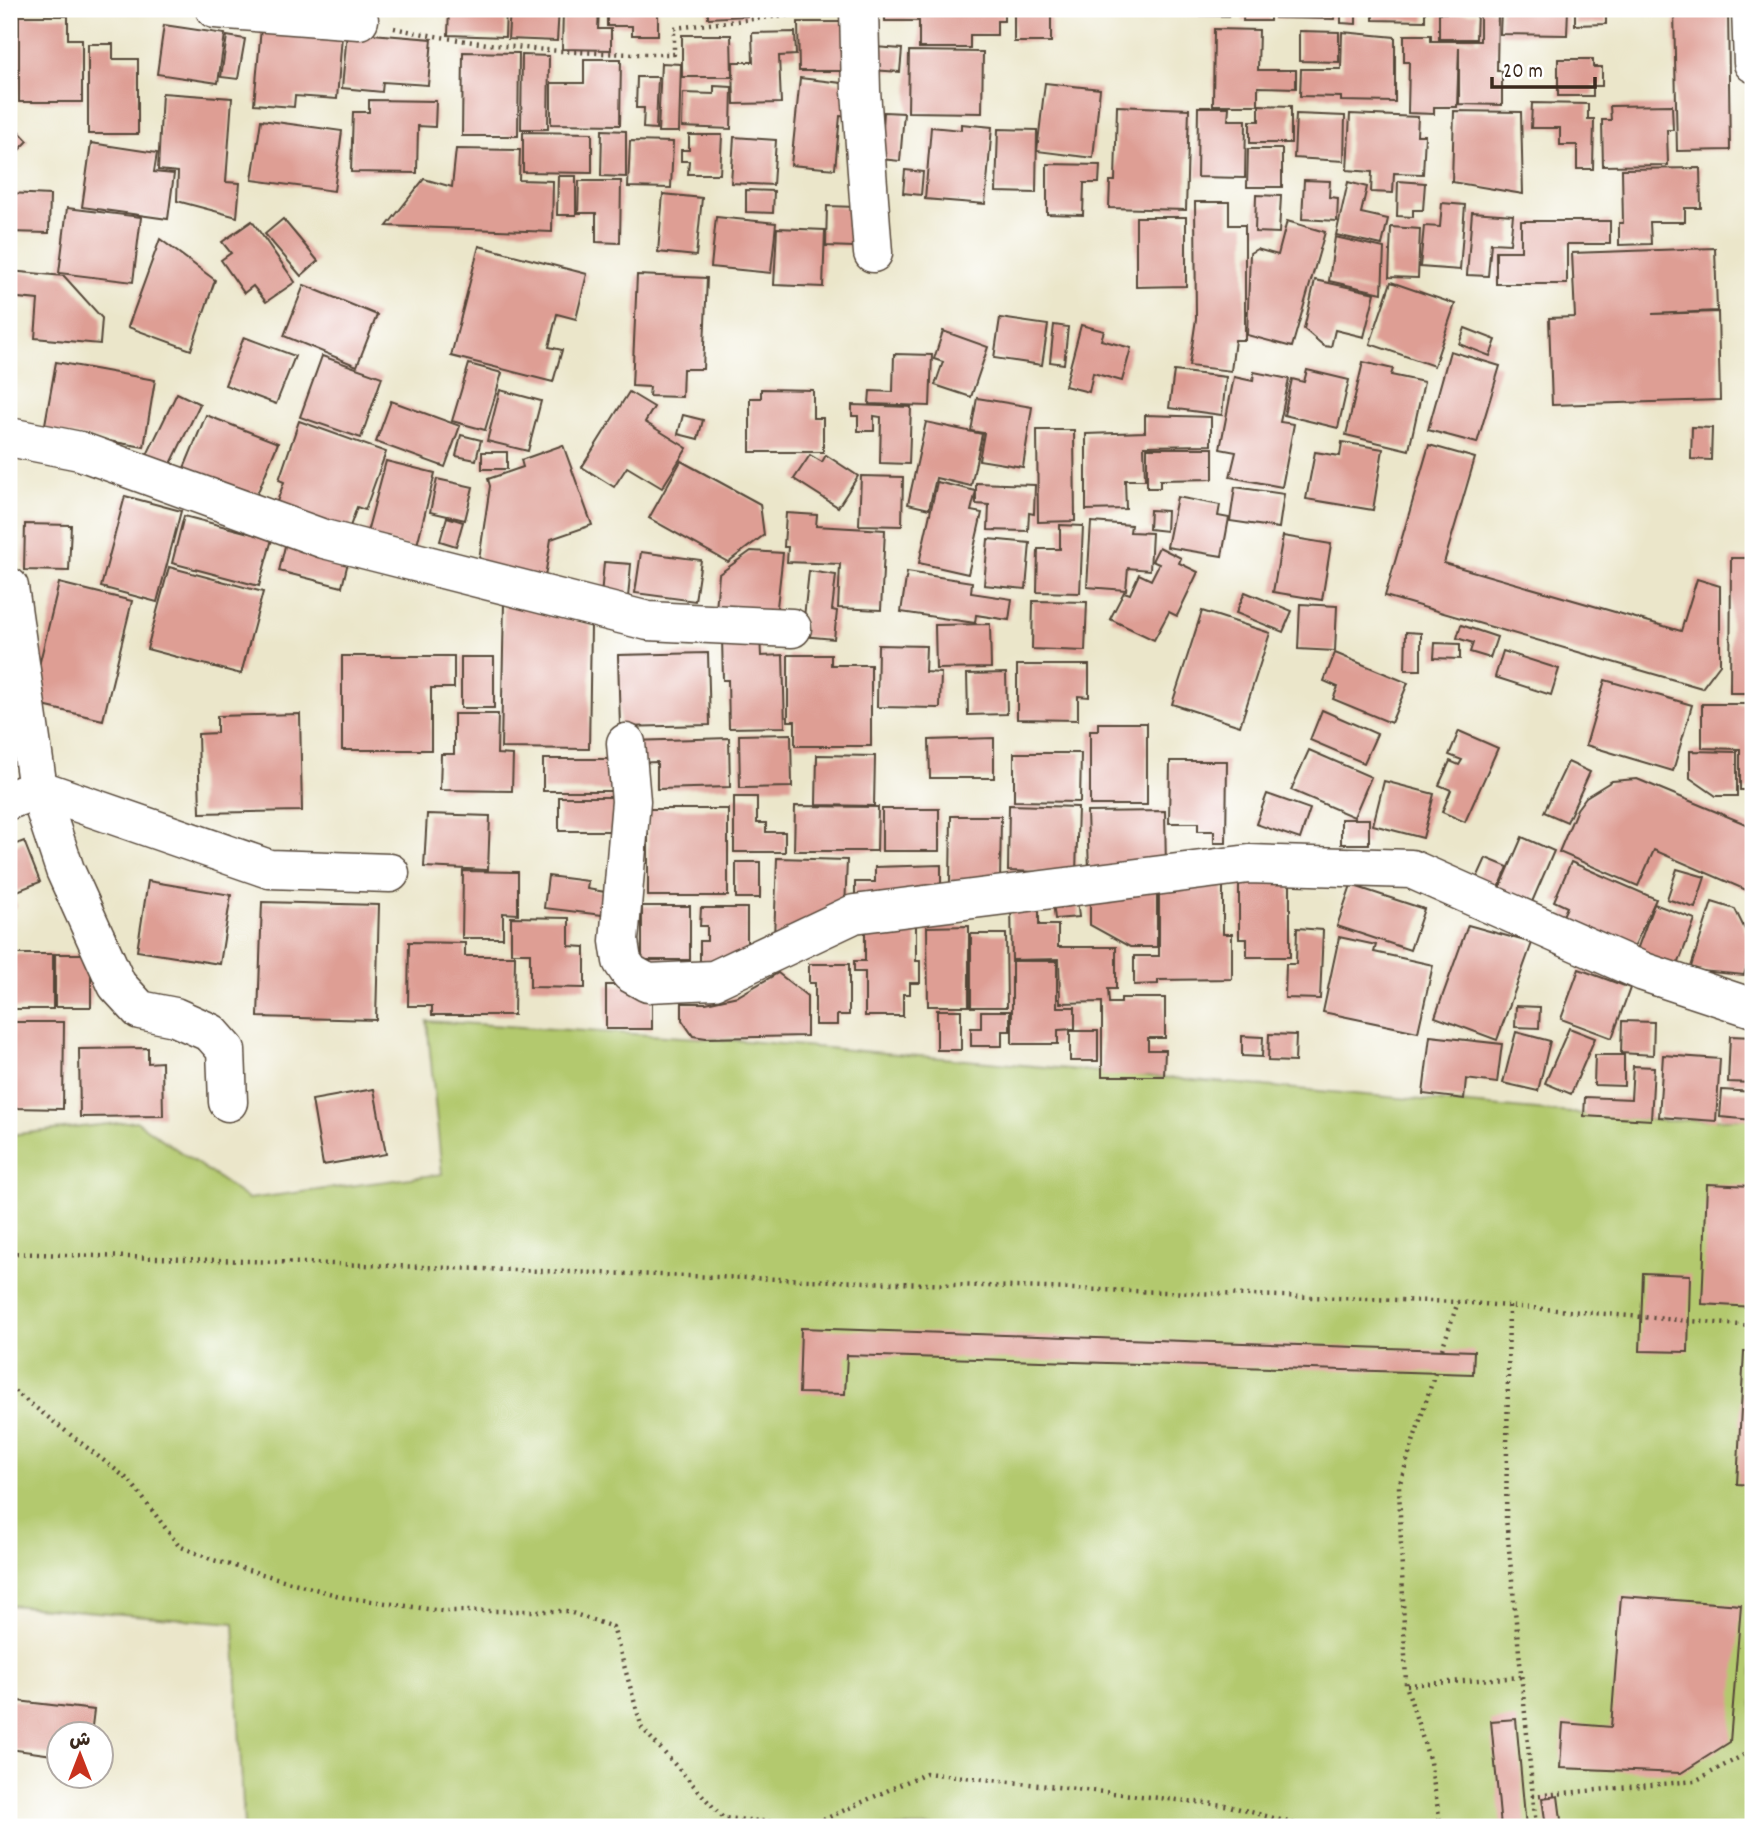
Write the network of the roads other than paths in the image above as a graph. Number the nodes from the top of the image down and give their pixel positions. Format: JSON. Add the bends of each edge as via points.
{"nodes":[{"id":1,"x":215,"y":9,"type":"edge"},
{"id":2,"x":846,"y":9,"type":"edge"},
{"id":3,"x":1751,"y":9,"type":"edge"},
{"id":4,"x":359,"y":20,"type":"road end"},
{"id":5,"x":1753,"y":63,"type":"edge"},
{"id":6,"x":873,"y":253,"type":"dead end"},
{"id":7,"x":9,"y":436,"type":"edge"},
{"id":8,"x":9,"y":587,"type":"edge"},
{"id":9,"x":792,"y":628,"type":"dead end"},
{"id":10,"x":626,"y":743,"type":"dead end"},
{"id":11,"x":23,"y":794,"type":"edge"},
{"id":12,"x":390,"y":873,"type":"dead end"},
{"id":13,"x":1753,"y":1008,"type":"edge"},
{"id":14,"x":228,"y":1102,"type":"dead end"}],
"edges":[{"from":1,"to":4,"type":"street"},
{"from":2,"to":6,"type":"street"},
{"from":3,"to":5,"type":"street"},
{"from":7,"to":9,"type":"street","via":[[80,451],[324,538],[648,621]]},
{"from":8,"to":11,"type":"street"},
{"from":10,"to":13,"type":"street","via":[[631,801],[619,941],[622,961],[630,973],[648,983],[714,980],[854,914],[1249,864],[1411,869],[1644,972]]},
{"from":11,"to":12,"type":"street","via":[[270,869]]},
{"from":11,"to":14,"type":"street","via":[[65,870],[117,985],[140,1010],[175,1017],[211,1033],[226,1050]]}]}
